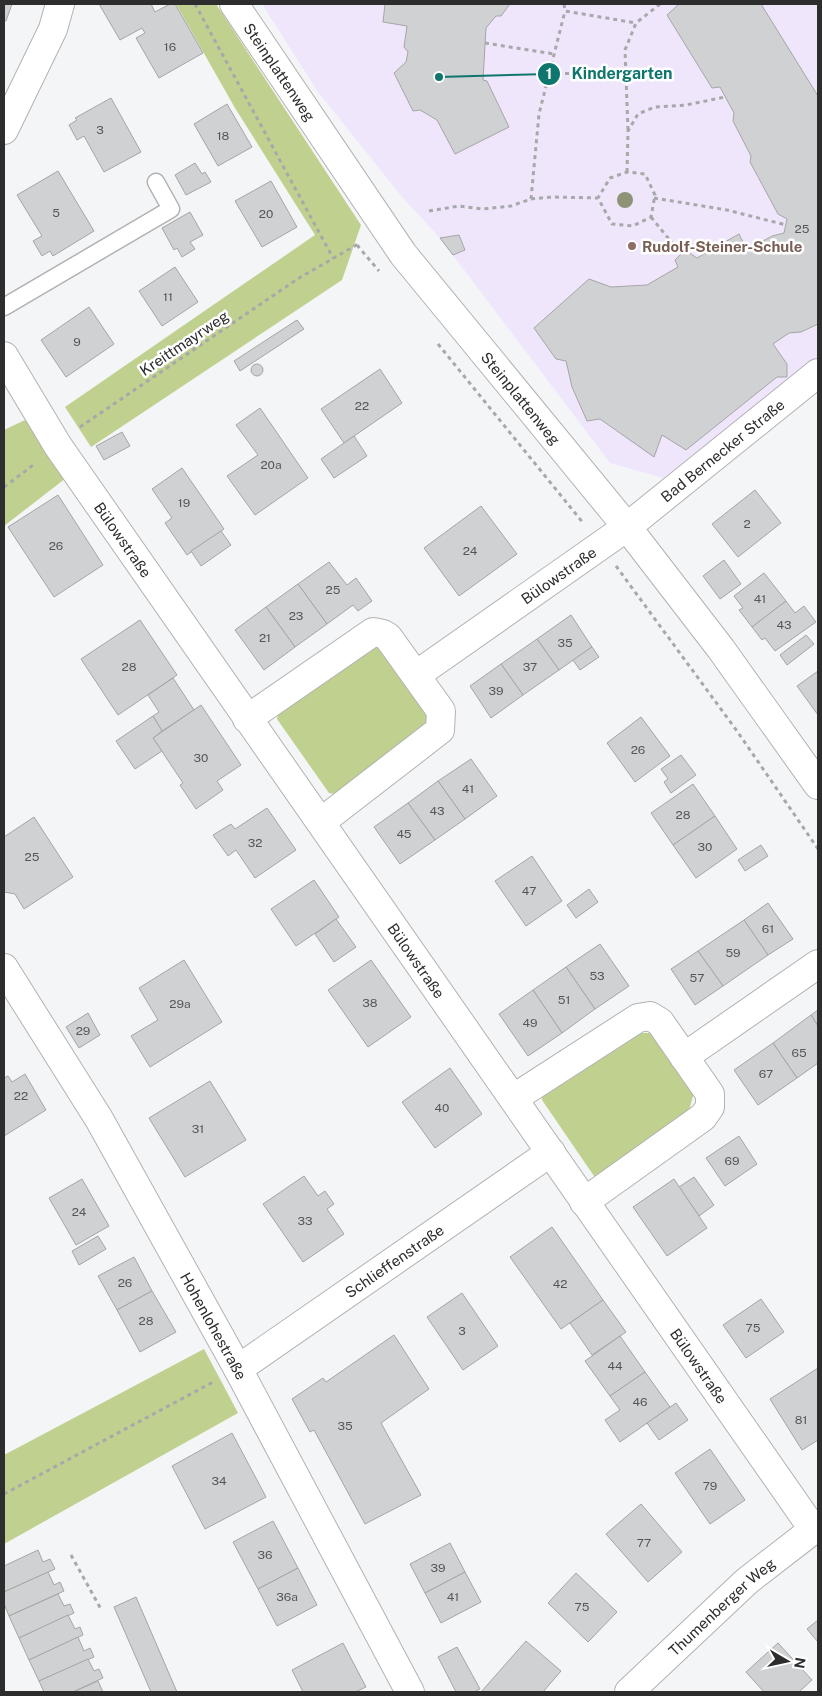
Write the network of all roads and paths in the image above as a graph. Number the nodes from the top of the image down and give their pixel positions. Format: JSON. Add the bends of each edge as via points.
{"nodes":[{"id":1,"x":60,"y":4,"type":"edge"},
{"id":2,"x":195,"y":4,"type":"edge"},
{"id":3,"x":234,"y":4,"type":"edge"},
{"id":4,"x":564,"y":4,"type":"edge"},
{"id":5,"x":660,"y":4,"type":"edge"},
{"id":6,"x":564,"y":11,"type":"junction"},
{"id":7,"x":636,"y":24,"type":"junction"},
{"id":8,"x":485,"y":43,"type":"dead end"},
{"id":9,"x":554,"y":54,"type":"junction"},
{"id":10,"x":549,"y":73,"type":"junction"},
{"id":11,"x":624,"y":75,"type":"junction"},
{"id":12,"x":725,"y":97,"type":"dead end"},
{"id":13,"x":4,"y":130,"type":"edge"},
{"id":14,"x":628,"y":131,"type":"junction"},
{"id":15,"x":627,"y":172,"type":"junction"},
{"id":16,"x":156,"y":182,"type":"dead end"},
{"id":17,"x":598,"y":198,"type":"junction"},
{"id":18,"x":654,"y":198,"type":"junction"},
{"id":19,"x":532,"y":199,"type":"junction"},
{"id":20,"x":430,"y":211,"type":"dead end"},
{"id":21,"x":651,"y":217,"type":"junction"},
{"id":22,"x":786,"y":225,"type":"dead end"},
{"id":23,"x":385,"y":229,"type":"junction"},
{"id":24,"x":680,"y":254,"type":"dead end"},
{"id":25,"x":333,"y":258,"type":"junction"},
{"id":26,"x":4,"y":307,"type":"edge"},
{"id":27,"x":4,"y":356,"type":"edge"},
{"id":28,"x":818,"y":373,"type":"edge"},
{"id":29,"x":58,"y":446,"type":"junction"},
{"id":30,"x":4,"y":486,"type":"edge"},
{"id":31,"x":627,"y":527,"type":"junction"},
{"id":32,"x":416,"y":675,"type":"junction"},
{"id":33,"x":247,"y":719,"type":"junction"},
{"id":34,"x":818,"y":785,"type":"edge"},
{"id":35,"x":321,"y":822,"type":"junction"},
{"id":36,"x":818,"y":964,"type":"edge"},
{"id":37,"x":4,"y":968,"type":"edge"},
{"id":38,"x":684,"y":1057,"type":"junction"},
{"id":39,"x":514,"y":1098,"type":"junction"},
{"id":40,"x":551,"y":1152,"type":"junction"},
{"id":41,"x":584,"y":1202,"type":"junction"},
{"id":42,"x":238,"y":1369,"type":"junction"},
{"id":43,"x":4,"y":1494,"type":"edge"},
{"id":44,"x":816,"y":1527,"type":"edge"},
{"id":45,"x":71,"y":1555,"type":"dead end"},
{"id":46,"x":102,"y":1611,"type":"dead end"},
{"id":47,"x":410,"y":1692,"type":"edge"},
{"id":48,"x":629,"y":1692,"type":"edge"}],
"edges":[{"from":1,"to":13,"type":"street","via":[[53,28]]},
{"from":2,"to":25,"type":"path"},
{"from":3,"to":23,"type":"street","name":"Steinplattenweg"},
{"from":4,"to":6,"type":"path"},
{"from":5,"to":7,"type":"path"},
{"from":6,"to":7,"type":"path"},
{"from":6,"to":9,"type":"path"},
{"from":7,"to":11,"type":"path","via":[[624,50]]},
{"from":8,"to":9,"type":"path"},
{"from":9,"to":10,"type":"path"},
{"from":10,"to":11,"type":"path"},
{"from":10,"to":19,"type":"path","via":[[539,114]]},
{"from":11,"to":14,"type":"path"},
{"from":12,"to":14,"type":"path","via":[[655,107],[638,114]]},
{"from":14,"to":15,"type":"path"},
{"from":15,"to":17,"type":"path","via":[[610,178]]},
{"from":15,"to":18,"type":"path","via":[[645,174]]},
{"from":16,"to":26,"type":"lane","via":[[171,209]]},
{"from":17,"to":19,"type":"path"},
{"from":17,"to":21,"type":"path","via":[[612,224],[633,226]]},
{"from":18,"to":21,"type":"path"},
{"from":18,"to":22,"type":"path","via":[[726,210]]},
{"from":19,"to":20,"type":"path","via":[[511,206],[458,206]]},
{"from":21,"to":24,"type":"path"},
{"from":23,"to":25,"type":"path","name":"Kreittmayrweg"},
{"from":23,"to":31,"type":"street","name":"Steinplattenweg"},
{"from":25,"to":29,"type":"path","name":"Kreittmayrweg","via":[[84,424]]},
{"from":27,"to":29,"type":"street","name":"Bülowstraße"},
{"from":28,"to":31,"type":"street","name":"Bad Bernecker Straße"},
{"from":29,"to":30,"type":"path","name":"Kreittmayrweg"},
{"from":29,"to":33,"type":"street","name":"Bülowstraße"},
{"from":31,"to":32,"type":"street","name":"Bülowstraße"},
{"from":31,"to":34,"type":"street","name":"Steinplattenweg","via":[[721,649]]},
{"from":32,"to":33,"type":"street","via":[[388,637],[373,632]]},
{"from":32,"to":35,"type":"street","via":[[441,711],[440,730]]},
{"from":33,"to":35,"type":"street","name":"Bülowstraße"},
{"from":35,"to":39,"type":"street","name":"Bülowstraße"},
{"from":36,"to":38,"type":"street"},
{"from":37,"to":42,"type":"street","name":"Hohenlohestraße","via":[[100,1119]]},
{"from":38,"to":39,"type":"street","via":[[660,1022],[650,1016],[638,1018]]},
{"from":38,"to":41,"type":"street","via":[[710,1094],[710,1107],[703,1117]]},
{"from":39,"to":40,"type":"street","name":"Bülowstraße"},
{"from":40,"to":41,"type":"street","name":"Bülowstraße"},
{"from":40,"to":42,"type":"street","name":"Schlieffenstraße"},
{"from":41,"to":44,"type":"street","name":"Bülowstraße"},
{"from":42,"to":43,"type":"path"},
{"from":42,"to":47,"type":"street","name":"Hohenlohestraße"},
{"from":44,"to":48,"type":"street","name":"Thumenberger Weg","via":[[747,1581]]},
{"from":45,"to":46,"type":"path"}]}
